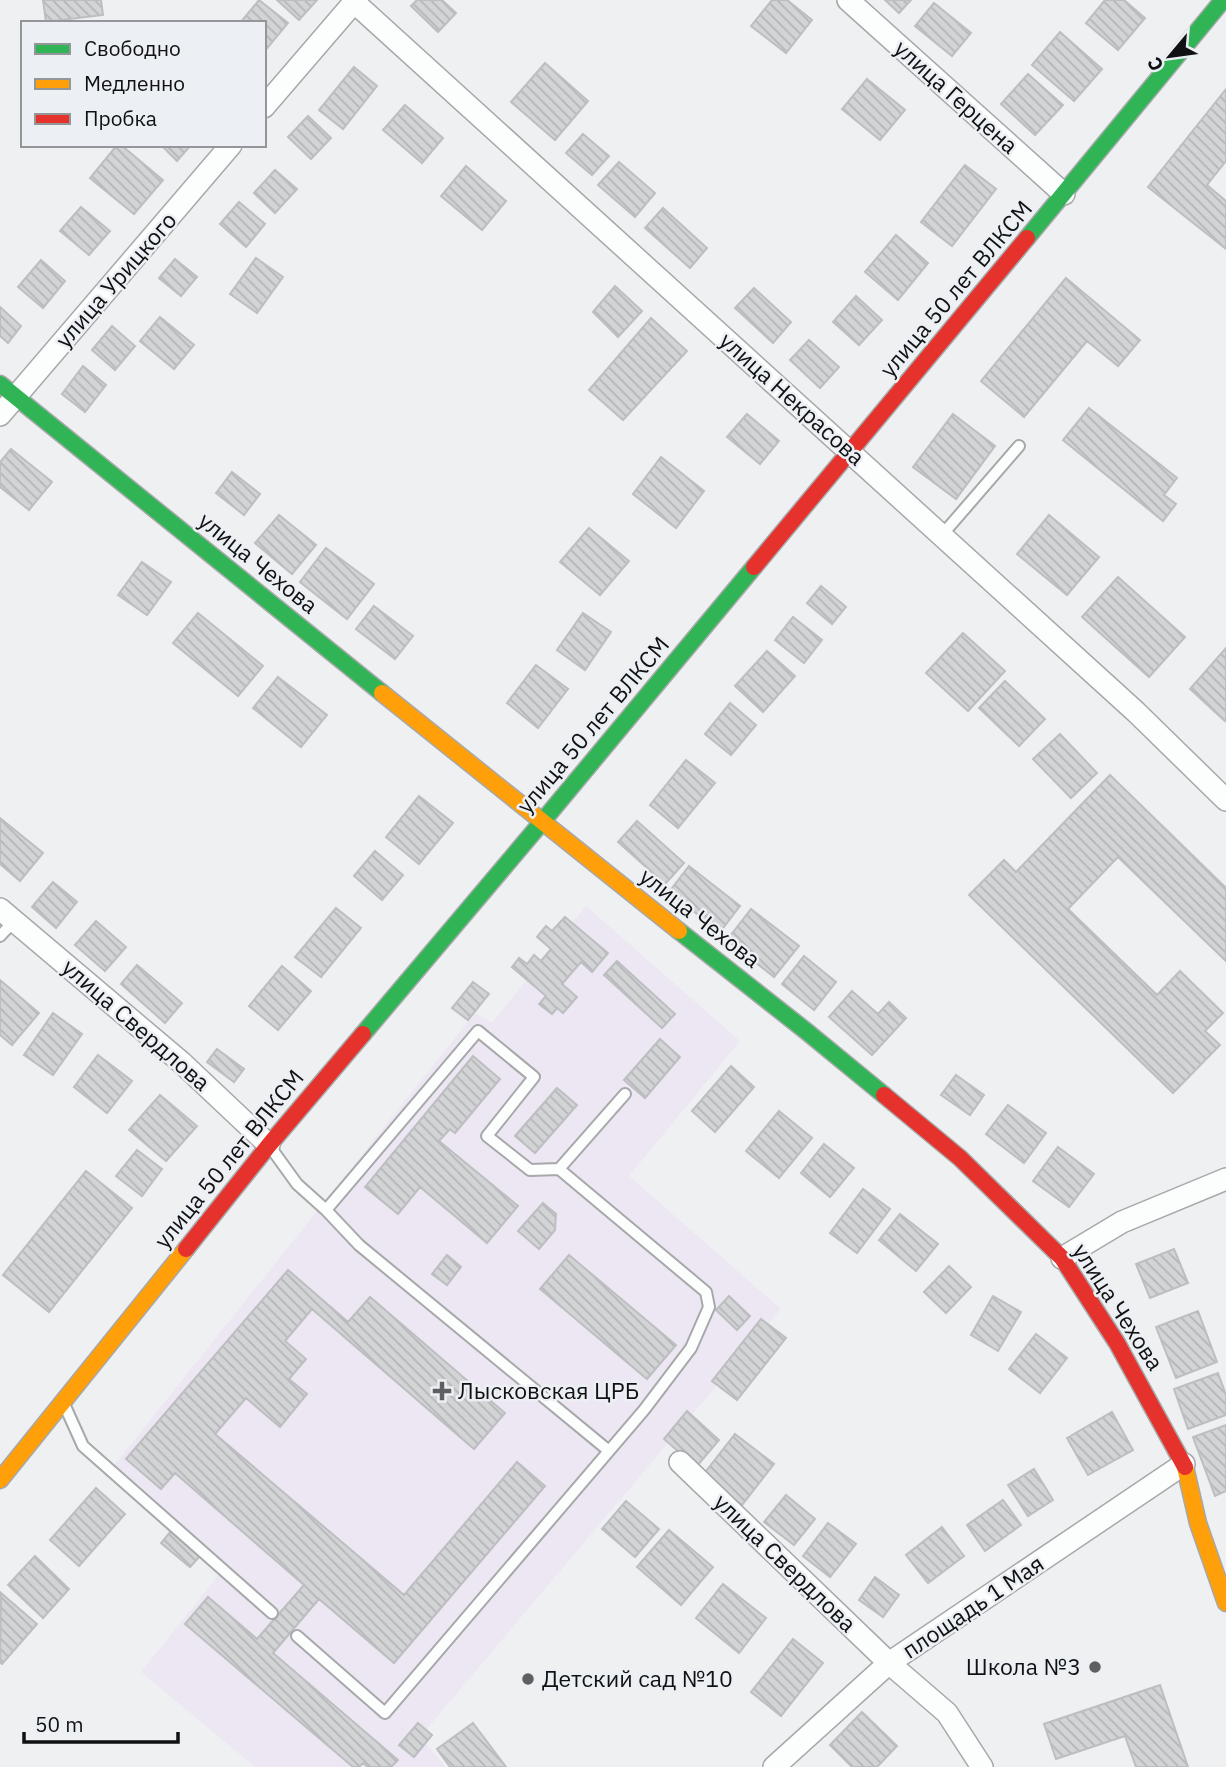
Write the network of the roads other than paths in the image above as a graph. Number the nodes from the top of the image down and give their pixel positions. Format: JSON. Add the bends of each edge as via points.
{"nodes":[{"id":1,"x":848,"y":0,"type":"edge"},
{"id":2,"x":1223,"y":0,"type":"edge"},
{"id":3,"x":355,"y":1,"type":"edge"},
{"id":4,"x":266,"y":105,"type":"edge"},
{"id":5,"x":229,"y":147,"type":"edge"},
{"id":6,"x":1064,"y":194,"type":"junction"},
{"id":7,"x":8,"y":391,"type":"edge"},
{"id":8,"x":0,"y":415,"type":"edge"},
{"id":9,"x":1019,"y":446,"type":"dead end"},
{"id":10,"x":850,"y":452,"type":"junction"},
{"id":11,"x":942,"y":535,"type":"junction"},
{"id":12,"x":1222,"y":789,"type":"edge"},
{"id":13,"x":542,"y":822,"type":"junction"},
{"id":14,"x":5,"y":922,"type":"edge"},
{"id":15,"x":625,"y":1094,"type":"dead end"},
{"id":16,"x":269,"y":1145,"type":"junction"},
{"id":17,"x":559,"y":1169,"type":"junction"},
{"id":18,"x":1226,"y":1179,"type":"edge"},
{"id":19,"x":326,"y":1210,"type":"junction"},
{"id":20,"x":1062,"y":1258,"type":"junction"},
{"id":21,"x":63,"y":1401,"type":"junction"},
{"id":22,"x":609,"y":1451,"type":"junction"},
{"id":23,"x":680,"y":1462,"type":"dead end"},
{"id":24,"x":1184,"y":1464,"type":"junction"},
{"id":25,"x":4,"y":1465,"type":"edge"},
{"id":26,"x":1226,"y":1602,"type":"edge"},
{"id":27,"x":272,"y":1613,"type":"dead end"},
{"id":28,"x":297,"y":1636,"type":"dead end"},
{"id":29,"x":889,"y":1663,"type":"junction"},
{"id":30,"x":774,"y":1767,"type":"edge"},
{"id":31,"x":982,"y":1767,"type":"edge"}],
"edges":[{"from":1,"to":6,"type":"street","name":"улица Герцена"},
{"from":2,"to":6,"type":"street","name":"улица 50 лет ВЛКСМ"},
{"from":3,"to":4,"type":"street"},
{"from":3,"to":10,"type":"street","name":"улица Некрасова"},
{"from":5,"to":7,"type":"street","name":"улица Урицкого"},
{"from":6,"to":10,"type":"street","name":"улица 50 лет ВЛКСМ"},
{"from":7,"to":8,"type":"street","name":"улица Урицкого"},
{"from":7,"to":13,"type":"street","name":"улица Чехова"},
{"from":9,"to":11,"type":"lane"},
{"from":10,"to":11,"type":"street","name":"улица Некрасова"},
{"from":10,"to":13,"type":"street","name":"улица 50 лет ВЛКСМ"},
{"from":11,"to":12,"type":"street","name":"улица Некрасова"},
{"from":13,"to":16,"type":"street","name":"улица 50 лет ВЛКСМ"},
{"from":13,"to":20,"type":"street","name":"улица Чехова","via":[[960,1158]]},
{"from":14,"to":16,"type":"street","name":"улица Свердлова","via":[[181,1062]]},
{"from":15,"to":17,"type":"lane"},
{"from":16,"to":19,"type":"lane","via":[[297,1184]]},
{"from":16,"to":21,"type":"street","name":"улица 50 лет ВЛКСМ"},
{"from":17,"to":19,"type":"lane","via":[[530,1170],[487,1136],[534,1077],[478,1031]]},
{"from":17,"to":22,"type":"lane","via":[[706,1293],[709,1307],[691,1348]]},
{"from":18,"to":20,"type":"street","via":[[1122,1222]]},
{"from":19,"to":22,"type":"lane","via":[[359,1245]]},
{"from":20,"to":24,"type":"street","name":"улица Чехова","via":[[1117,1343]]},
{"from":21,"to":25,"type":"street","name":"улица 50 лет ВЛКСМ"},
{"from":21,"to":27,"type":"lane","via":[[83,1446]]},
{"from":22,"to":28,"type":"lane","via":[[385,1713]]},
{"from":23,"to":29,"type":"street","name":"улица Свердлова"},
{"from":24,"to":26,"type":"street","name":"улица Чехова"},
{"from":24,"to":29,"type":"street","name":"площадь 1 Мая"},
{"from":29,"to":30,"type":"street","name":"площадь 1 Мая"},
{"from":29,"to":31,"type":"street","name":"улица Свердлова","via":[[947,1713]]}]}
